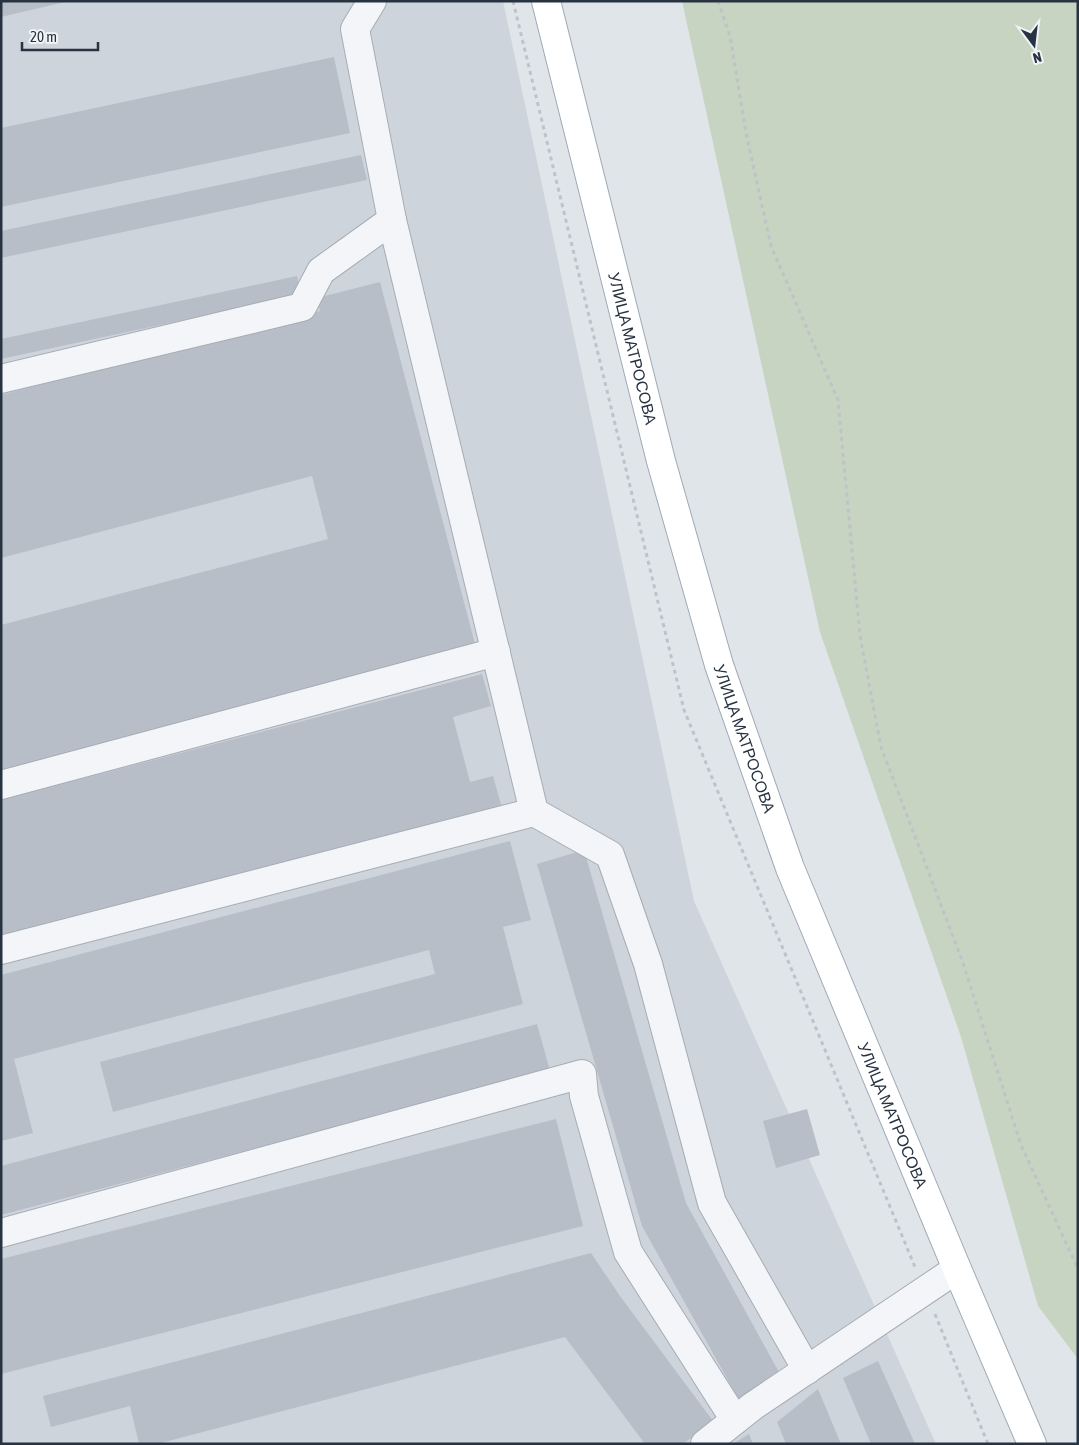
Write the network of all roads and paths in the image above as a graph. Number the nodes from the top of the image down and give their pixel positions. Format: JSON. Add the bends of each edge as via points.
{"nodes":[{"id":1,"x":372,"y":1,"type":"edge"},
{"id":2,"x":546,"y":1,"type":"edge"},
{"id":3,"x":718,"y":1,"type":"edge"},
{"id":4,"x":392,"y":220,"type":"junction"},
{"id":5,"x":1,"y":379,"type":"edge"},
{"id":6,"x":496,"y":652,"type":"junction"},
{"id":7,"x":1,"y":785,"type":"edge"},
{"id":8,"x":534,"y":812,"type":"junction"},
{"id":9,"x":1,"y":950,"type":"edge"},
{"id":10,"x":1,"y":1233,"type":"edge"},
{"id":11,"x":957,"y":1269,"type":"junction"},
{"id":12,"x":1078,"y":1270,"type":"edge"},
{"id":13,"x":807,"y":1370,"type":"junction"},
{"id":14,"x":735,"y":1420,"type":"junction"},
{"id":15,"x":705,"y":1444,"type":"edge"},
{"id":16,"x":1032,"y":1444,"type":"edge"}],
"edges":[{"from":1,"to":4,"type":"lane","via":[[354,29]]},
{"from":2,"to":11,"type":"main road","name":"УЛИЦА МАТРОСОВА","via":[[662,461],[719,665],[790,868]]},
{"from":3,"to":12,"type":"path","via":[[730,36],[746,133],[771,246],[838,400],[860,636],[881,747],[963,963],[1021,1145]]},
{"from":4,"to":5,"type":"lane","via":[[321,271],[302,307]]},
{"from":4,"to":6,"type":"lane"},
{"from":6,"to":7,"type":"lane"},
{"from":6,"to":8,"type":"lane"},
{"from":8,"to":9,"type":"lane"},
{"from":8,"to":13,"type":"lane","via":[[610,855],[648,964],[712,1203]]},
{"from":10,"to":14,"type":"lane","via":[[582,1074],[584,1096],[628,1252]]},
{"from":11,"to":13,"type":"lane"},
{"from":11,"to":16,"type":"main road","name":"УЛИЦА МАТРОСОВА"},
{"from":13,"to":14,"type":"lane"},
{"from":14,"to":15,"type":"lane"}]}
